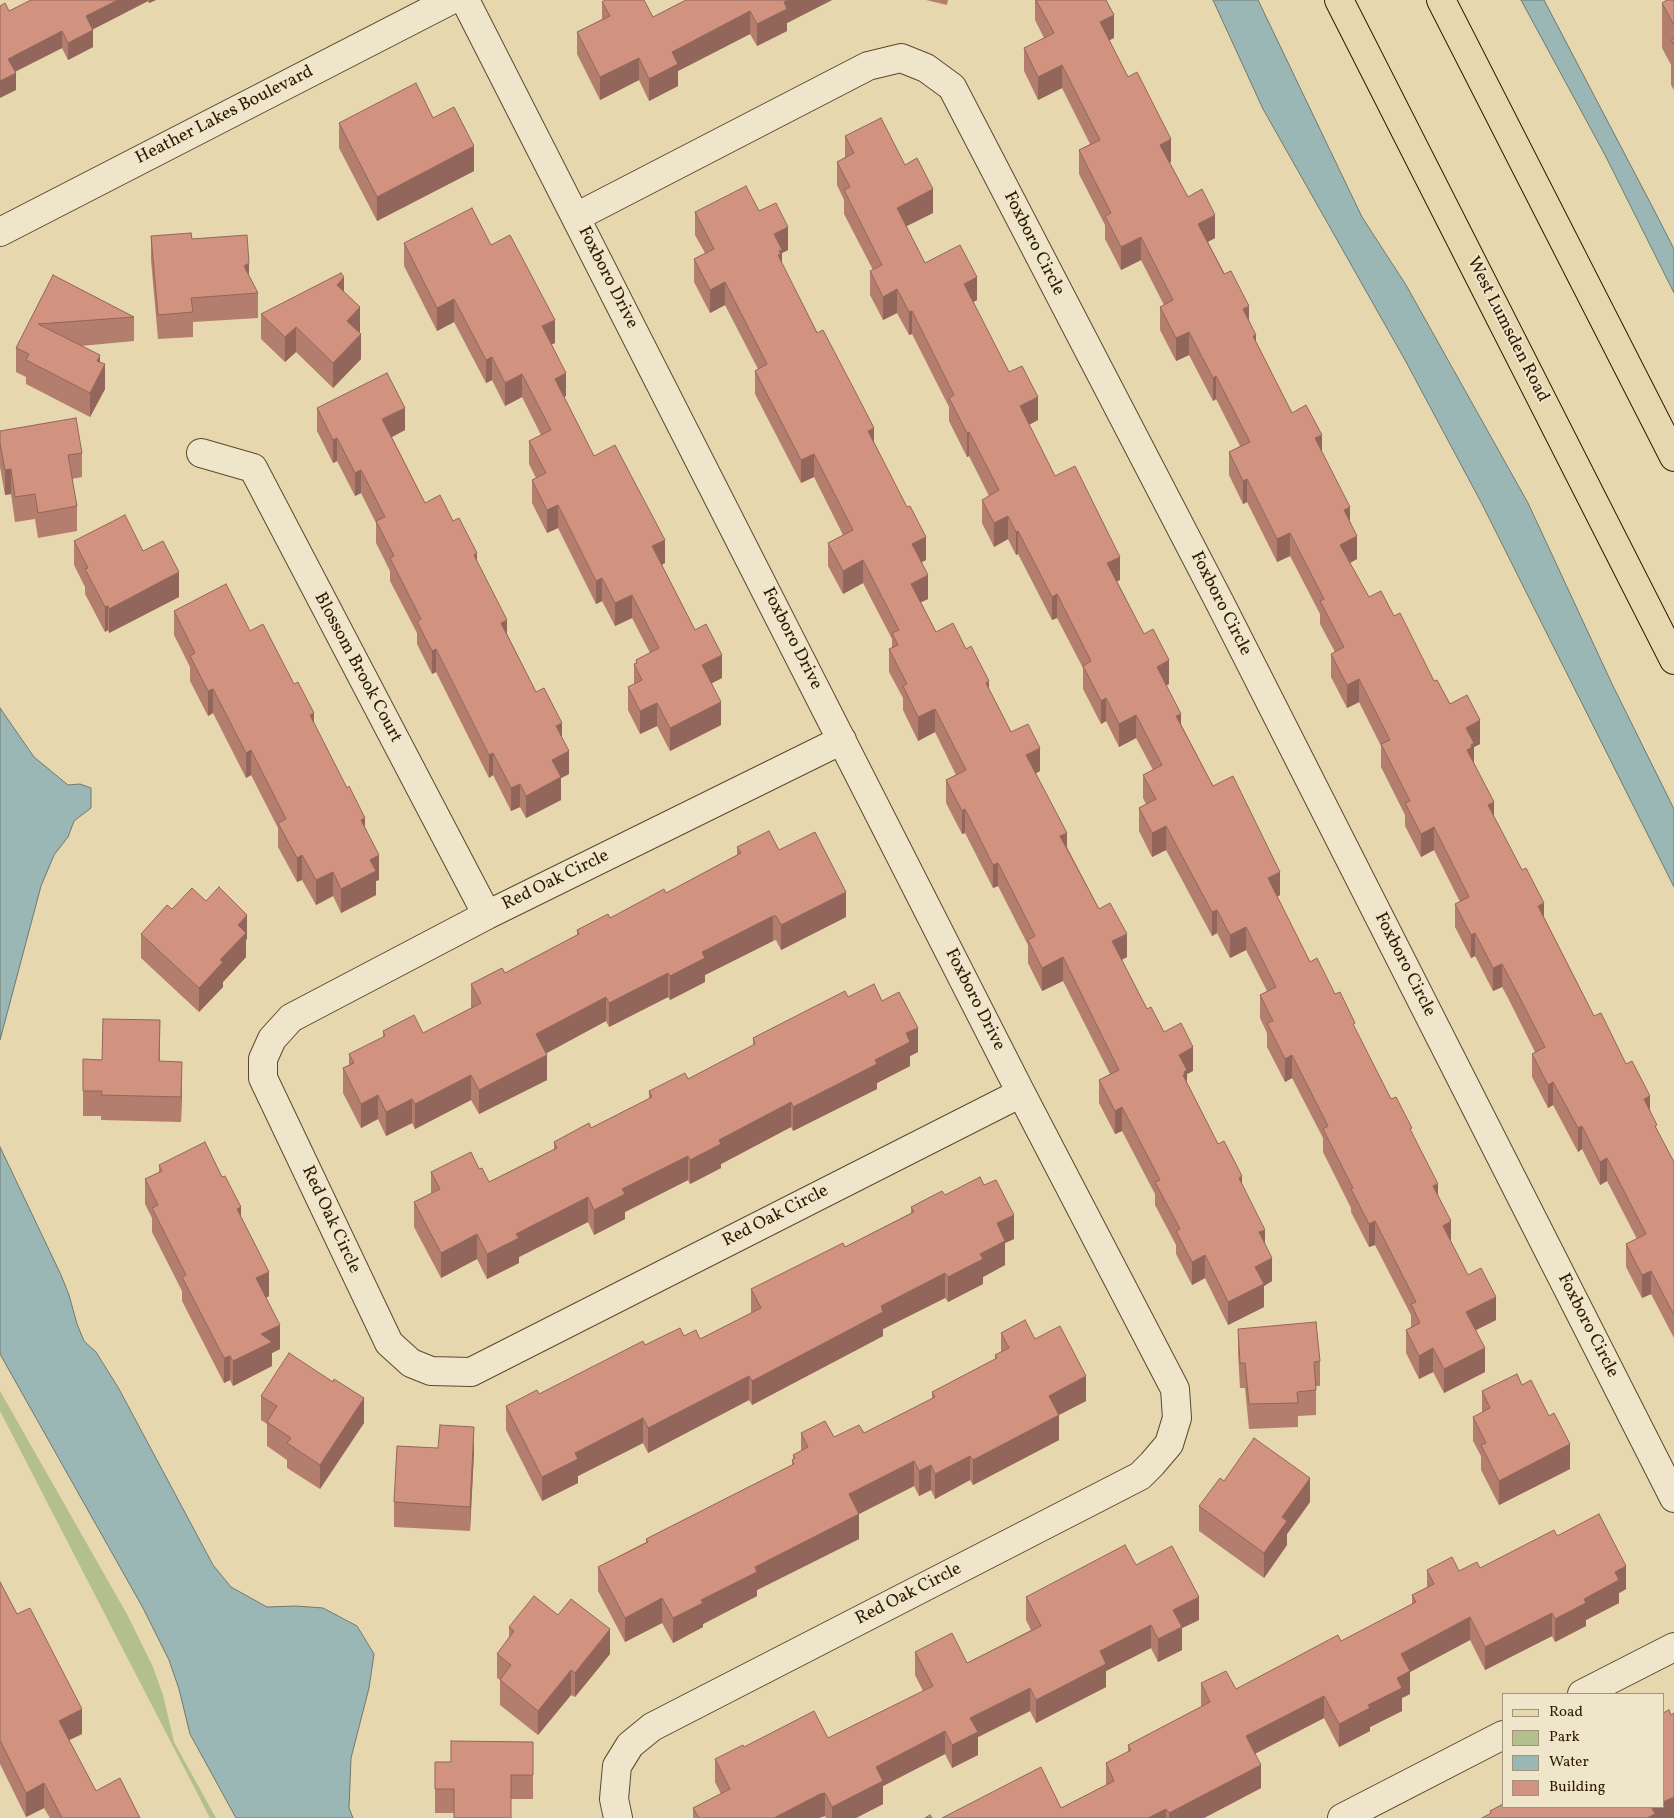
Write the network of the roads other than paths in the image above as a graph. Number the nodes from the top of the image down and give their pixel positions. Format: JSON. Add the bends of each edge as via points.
{"nodes":[{"id":1,"x":451,"y":0,"type":"edge"},
{"id":2,"x":464,"y":0,"type":"edge"},
{"id":3,"x":1340,"y":0,"type":"edge"},
{"id":4,"x":1442,"y":0,"type":"edge"},
{"id":5,"x":576,"y":217,"type":"junction"},
{"id":6,"x":0,"y":232,"type":"edge"},
{"id":7,"x":201,"y":453,"type":"dead end"},
{"id":8,"x":1674,"y":457,"type":"edge"},
{"id":9,"x":1674,"y":660,"type":"edge"},
{"id":10,"x":842,"y":740,"type":"junction"},
{"id":11,"x":488,"y":915,"type":"junction"},
{"id":12,"x":1021,"y":1093,"type":"junction"},
{"id":13,"x":1116,"y":1279,"type":"joint"},
{"id":14,"x":1674,"y":1498,"type":"edge"},
{"id":15,"x":1674,"y":1647,"type":"edge"},
{"id":16,"x":1584,"y":1693,"type":"edge"},
{"id":17,"x":1502,"y":1736,"type":"edge"},
{"id":18,"x":618,"y":1818,"type":"edge"},
{"id":19,"x":1342,"y":1818,"type":"edge"}],
"edges":[{"from":1,"to":6,"type":"street","name":"Heather Lakes Boulevard"},
{"from":2,"to":5,"type":"street","name":"Foxboro Drive"},
{"from":3,"to":9,"type":"main road","name":"West Lumsden Road"},
{"from":4,"to":8,"type":"main road"},
{"from":5,"to":10,"type":"street","name":"Foxboro Drive"},
{"from":5,"to":14,"type":"street","name":"Foxboro Circle","via":[[868,66],[901,58],[926,68],[952,87],[1224,612]]},
{"from":7,"to":11,"type":"street","name":"Blossom Brook Court","via":[[253,468]]},
{"from":10,"to":11,"type":"street","name":"Red Oak Circle"},
{"from":10,"to":12,"type":"street","name":"Foxboro Drive"},
{"from":11,"to":12,"type":"street","name":"Red Oak Circle","via":[[291,1018],[272,1039],[263,1060],[263,1078],[389,1343],[411,1363],[431,1372],[470,1372]]},
{"from":12,"to":13,"type":"street","name":"Foxboro Drive"},
{"from":13,"to":18,"type":"street","name":"Red Oak Circle","via":[[1175,1389],[1177,1418],[1169,1444],[1152,1464],[1140,1476],[652,1727],[630,1745],[617,1766],[614,1799]]},
{"from":15,"to":16,"type":"street"},
{"from":17,"to":19,"type":"street"}]}
